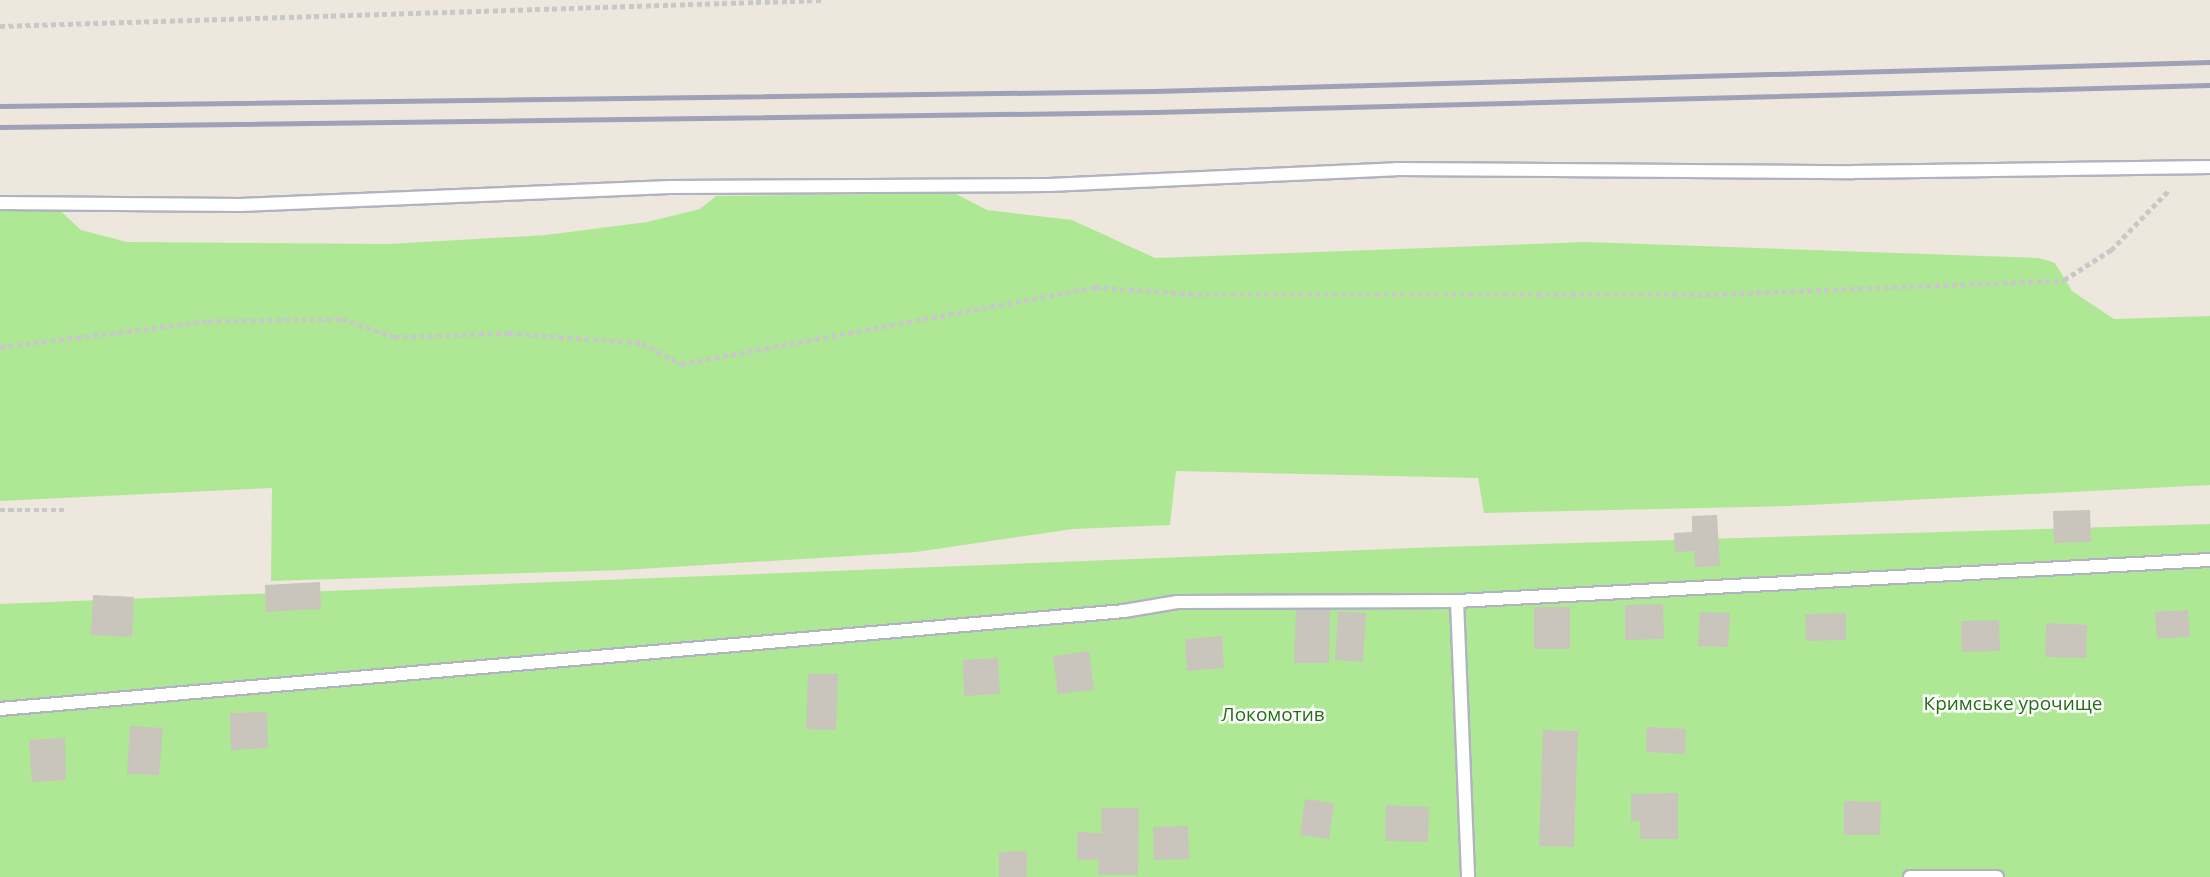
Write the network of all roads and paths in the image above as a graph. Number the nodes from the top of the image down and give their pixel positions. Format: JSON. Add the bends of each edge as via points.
{"nodes":[{"id":1,"x":822,"y":0,"type":"edge"},
{"id":2,"x":0,"y":26,"type":"edge"},
{"id":3,"x":2196,"y":167,"type":"junction"},
{"id":4,"x":2210,"y":167,"type":"edge"},
{"id":5,"x":0,"y":203,"type":"edge"},
{"id":6,"x":0,"y":347,"type":"edge"},
{"id":7,"x":0,"y":510,"type":"edge"},
{"id":8,"x":68,"y":510,"type":"dead end"},
{"id":9,"x":2210,"y":560,"type":"edge"},
{"id":10,"x":1457,"y":601,"type":"junction"},
{"id":11,"x":0,"y":709,"type":"edge"},
{"id":12,"x":1468,"y":877,"type":"edge"},
{"id":13,"x":1910,"y":877,"type":"edge"},
{"id":14,"x":1997,"y":877,"type":"edge"}],
"edges":[{"from":1,"to":2,"type":"path"},
{"from":3,"to":4,"type":"lane"},
{"from":3,"to":5,"type":"lane","via":[[1853,172],[1396,169],[1049,186],[670,187],[240,205]]},
{"from":3,"to":6,"type":"path","via":[[2110,250],[2064,280],[1697,295],[1205,295],[1095,286],[681,364],[642,344],[508,334],[394,337],[342,319],[208,321]]},
{"from":7,"to":8,"type":"path"},
{"from":9,"to":10,"type":"lane"},
{"from":10,"to":11,"type":"lane","via":[[1177,602],[1124,611]]},
{"from":10,"to":12,"type":"lane"},
{"from":13,"to":14,"type":"lane"}]}
